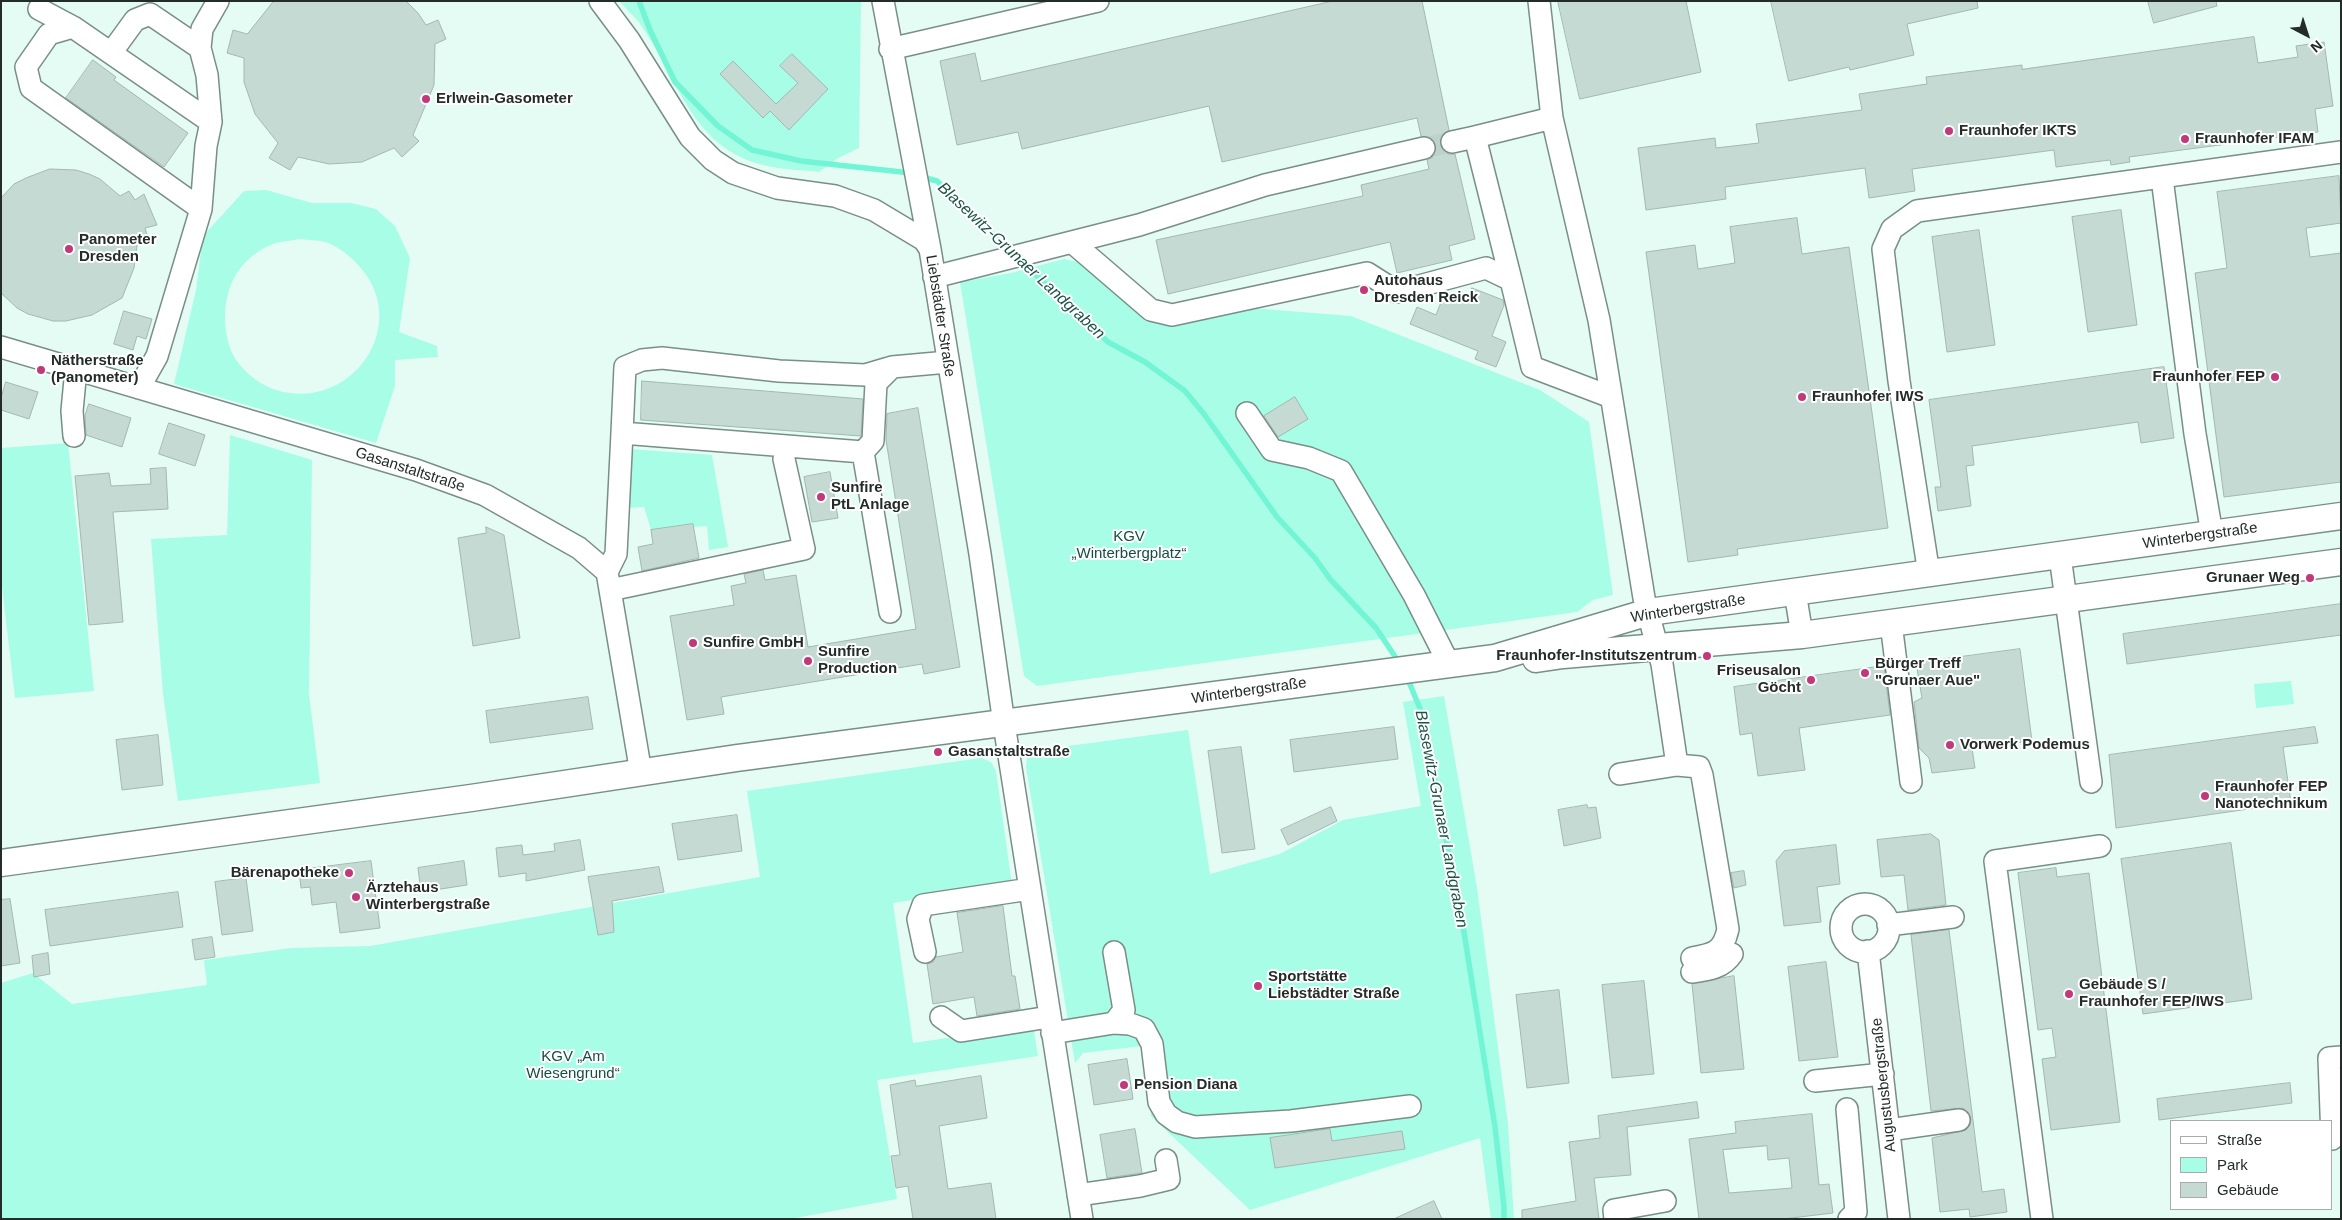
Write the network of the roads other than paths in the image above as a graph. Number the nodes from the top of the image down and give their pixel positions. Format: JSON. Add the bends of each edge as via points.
{"nodes":[{"id":1,"x":218,"y":1,"type":"edge"},
{"id":2,"x":600,"y":1,"type":"edge"},
{"id":3,"x":883,"y":1,"type":"edge"},
{"id":4,"x":1098,"y":1,"type":"edge"},
{"id":5,"x":1539,"y":1,"type":"edge"},
{"id":6,"x":1067,"y":5,"type":"edge"},
{"id":7,"x":38,"y":9,"type":"dead end"},
{"id":8,"x":73,"y":27,"type":"junction"},
{"id":9,"x":200,"y":48,"type":"junction"},
{"id":10,"x":890,"y":49,"type":"junction"},
{"id":11,"x":111,"y":53,"type":"junction"},
{"id":12,"x":1552,"y":118,"type":"junction"},
{"id":13,"x":211,"y":122,"type":"junction"},
{"id":14,"x":1475,"y":137,"type":"junction"},
{"id":15,"x":1452,"y":142,"type":"tunnel mouth"},
{"id":16,"x":1424,"y":148,"type":"tunnel mouth"},
{"id":17,"x":2341,"y":152,"type":"edge"},
{"id":18,"x":2162,"y":178,"type":"junction"},
{"id":19,"x":201,"y":209,"type":"junction"},
{"id":20,"x":1073,"y":243,"type":"junction"},
{"id":21,"x":930,"y":249,"type":"junction"},
{"id":22,"x":934,"y":277,"type":"junction"},
{"id":23,"x":1511,"y":280,"type":"junction"},
{"id":24,"x":1,"y":347,"type":"edge"},
{"id":25,"x":948,"y":362,"type":"junction"},
{"id":26,"x":892,"y":366,"type":"junction"},
{"id":27,"x":76,"y":369,"type":"junction"},
{"id":28,"x":139,"y":388,"type":"junction"},
{"id":29,"x":1611,"y":397,"type":"junction"},
{"id":30,"x":1247,"y":413,"type":"dead end"},
{"id":31,"x":622,"y":433,"type":"junction"},
{"id":32,"x":74,"y":436,"type":"dead end"},
{"id":33,"x":863,"y":452,"type":"junction"},
{"id":34,"x":784,"y":460,"type":"dead end"},
{"id":35,"x":2341,"y":516,"type":"edge"},
{"id":36,"x":2212,"y":534,"type":"junction"},
{"id":37,"x":2060,"y":556,"type":"junction"},
{"id":38,"x":2341,"y":562,"type":"edge"},
{"id":39,"x":1929,"y":574,"type":"junction"},
{"id":40,"x":609,"y":581,"type":"junction"},
{"id":41,"x":1795,"y":592,"type":"junction"},
{"id":42,"x":2066,"y":599,"type":"junction"},
{"id":43,"x":890,"y":612,"type":"dead end"},
{"id":44,"x":1649,"y":612,"type":"junction"},
{"id":45,"x":1891,"y":623,"type":"junction"},
{"id":46,"x":1802,"y":635,"type":"junction"},
{"id":47,"x":1659,"y":647,"type":"junction"},
{"id":48,"x":1495,"y":658,"type":"junction"},
{"id":49,"x":1449,"y":664,"type":"junction"},
{"id":50,"x":1004,"y":724,"type":"junction"},
{"id":51,"x":1677,"y":765,"type":"junction"},
{"id":52,"x":641,"y":773,"type":"junction"},
{"id":53,"x":1620,"y":774,"type":"dead end"},
{"id":54,"x":1912,"y":782,"type":"dead end"},
{"id":55,"x":2091,"y":782,"type":"dead end"},
{"id":56,"x":2100,"y":846,"type":"dead end"},
{"id":57,"x":1,"y":863,"type":"edge"},
{"id":58,"x":1030,"y":889,"type":"junction"},
{"id":59,"x":1953,"y":917,"type":"dead end"},
{"id":60,"x":1888,"y":925,"type":"junction"},
{"id":61,"x":1868,"y":951,"type":"junction"},
{"id":62,"x":925,"y":952,"type":"dead end"},
{"id":63,"x":1114,"y":952,"type":"dead end"},
{"id":64,"x":1692,"y":965,"type":"dead end"},
{"id":65,"x":940,"y":1017,"type":"dead end"},
{"id":66,"x":1114,"y":1023,"type":"junction"},
{"id":67,"x":1050,"y":1025,"type":"junction"},
{"id":68,"x":2341,"y":1057,"type":"edge"},
{"id":69,"x":1883,"y":1074,"type":"junction"},
{"id":70,"x":1815,"y":1081,"type":"dead end"},
{"id":71,"x":1410,"y":1106,"type":"dead end"},
{"id":72,"x":1841,"y":1115,"type":"dead end"},
{"id":73,"x":1958,"y":1120,"type":"dead end"},
{"id":74,"x":2331,"y":1120,"type":"edge"},
{"id":75,"x":1889,"y":1130,"type":"junction"},
{"id":76,"x":1166,"y":1160,"type":"dead end"},
{"id":77,"x":1078,"y":1195,"type":"junction"},
{"id":78,"x":1665,"y":1201,"type":"dead end"},
{"id":79,"x":1082,"y":1219,"type":"edge"},
{"id":80,"x":1615,"y":1219,"type":"edge"},
{"id":81,"x":1847,"y":1219,"type":"edge"},
{"id":82,"x":1899,"y":1219,"type":"edge"},
{"id":83,"x":2042,"y":1219,"type":"edge"}],
"edges":[{"from":1,"to":9,"type":"street","via":[[202,29]]},
{"from":2,"to":21,"type":"street","name":"Liebstädter Straße","via":[[629,40],[690,137],[713,160],[733,173],[777,188],[835,196],[874,210],[924,240]]},
{"from":3,"to":10,"type":"street"},
{"from":4,"to":6,"type":"street"},
{"from":5,"to":12,"type":"street"},
{"from":6,"to":10,"type":"street"},
{"from":7,"to":8,"type":"street"},
{"from":8,"to":11,"type":"street"},
{"from":8,"to":19,"type":"street","via":[[49,34],[26,67],[31,88]]},
{"from":9,"to":11,"type":"street","via":[[150,14],[135,20]]},
{"from":9,"to":13,"type":"street","via":[[208,75]]},
{"from":10,"to":21,"type":"street"},
{"from":11,"to":13,"type":"street"},
{"from":12,"to":14,"type":"street"},
{"from":12,"to":29,"type":"street","via":[[1599,320]]},
{"from":13,"to":19,"type":"street"},
{"from":14,"to":15,"type":"street"},
{"from":14,"to":23,"type":"street"},
{"from":16,"to":20,"type":"street","via":[[1265,185]]},
{"from":17,"to":18,"type":"street"},
{"from":18,"to":36,"type":"street","via":[[2195,434]]},
{"from":18,"to":39,"type":"street","via":[[1917,211],[1892,229],[1883,249],[1899,380]]},
{"from":19,"to":28,"type":"street","via":[[157,356]]},
{"from":20,"to":22,"type":"street"},
{"from":20,"to":23,"type":"street","via":[[1151,310],[1172,315],[1367,273],[1397,292],[1486,268]]},
{"from":21,"to":22,"type":"street","name":"Liebstädter Straße"},
{"from":22,"to":25,"type":"street","name":"Liebstädter Straße"},
{"from":23,"to":29,"type":"street","via":[[1532,367]]},
{"from":24,"to":27,"type":"street","name":"Gasanstaltstraße"},
{"from":25,"to":26,"type":"street"},
{"from":25,"to":50,"type":"street","name":"Liebstädter Straße"},
{"from":26,"to":31,"type":"street","via":[[865,375],[779,371],[662,358],[642,360],[625,367]]},
{"from":26,"to":33,"type":"street","via":[[876,383],[873,440]]},
{"from":27,"to":28,"type":"street","name":"Gasanstaltstraße"},
{"from":27,"to":32,"type":"street","via":[[72,411]]},
{"from":28,"to":40,"type":"street","name":"Gasanstaltstraße","via":[[416,470],[485,495],[579,548]]},
{"from":29,"to":44,"type":"street"},
{"from":30,"to":49,"type":"street","via":[[1272,450],[1310,458],[1341,471],[1414,595]]},
{"from":31,"to":33,"type":"street"},
{"from":31,"to":40,"type":"street","via":[[616,554]]},
{"from":33,"to":43,"type":"street"},
{"from":34,"to":40,"type":"street","via":[[804,549]]},
{"from":35,"to":36,"type":"main road","name":"Winterbergstraße"},
{"from":36,"to":37,"type":"main road","name":"Winterbergstraße"},
{"from":37,"to":39,"type":"main road","name":"Winterbergstraße"},
{"from":37,"to":42,"type":"street"},
{"from":38,"to":42,"type":"main road","name":"Winterbergstraße"},
{"from":39,"to":41,"type":"main road","name":"Winterbergstraße"},
{"from":40,"to":52,"type":"street"},
{"from":41,"to":44,"type":"main road","name":"Winterbergstraße"},
{"from":41,"to":46,"type":"street"},
{"from":42,"to":45,"type":"main road","name":"Winterbergstraße"},
{"from":42,"to":55,"type":"street"},
{"from":44,"to":47,"type":"street"},
{"from":44,"to":48,"type":"main road","name":"Winterbergstraße"},
{"from":45,"to":46,"type":"main road","name":"Winterbergstraße"},
{"from":45,"to":54,"type":"street"},
{"from":46,"to":47,"type":"main road","name":"Winterbergstraße"},
{"from":47,"to":48,"type":"main road","name":"Winterbergstraße","via":[[1526,661]]},
{"from":47,"to":51,"type":"street"},
{"from":48,"to":49,"type":"main road","name":"Winterbergstraße"},
{"from":49,"to":50,"type":"main road","name":"Winterbergstraße"},
{"from":50,"to":52,"type":"main road","name":"Winterbergstraße"},
{"from":50,"to":58,"type":"street","name":"Liebstädter Straße"},
{"from":51,"to":53,"type":"street"},
{"from":51,"to":64,"type":"street","via":[[1699,767],[1702,775],[1728,929],[1718,950]]},
{"from":52,"to":57,"type":"main road","name":"Winterbergstraße"},
{"from":56,"to":83,"type":"street","via":[[1995,861]]},
{"from":58,"to":62,"type":"street","via":[[923,905],[918,919]]},
{"from":58,"to":67,"type":"street","name":"Liebstädter Straße"},
{"from":59,"to":60,"type":"street"},
{"from":60,"to":61,"type":"street","via":[[1886,939]]},
{"from":60,"to":61,"type":"street","via":[[1883,912],[1870,905],[1856,906],[1844,916],[1843,938],[1854,948]]},
{"from":61,"to":69,"type":"street","name":"Augustusbergstraße"},
{"from":63,"to":66,"type":"street","via":[[1124,1010]]},
{"from":65,"to":67,"type":"street","via":[[960,1031]]},
{"from":66,"to":67,"type":"street"},
{"from":66,"to":71,"type":"street","via":[[1144,1029],[1152,1044],[1159,1102],[1176,1122],[1195,1127],[1291,1121]]},
{"from":67,"to":77,"type":"street","name":"Liebstädter Straße"},
{"from":68,"to":74,"type":"street","via":[[2329,1058]]},
{"from":69,"to":70,"type":"street"},
{"from":69,"to":75,"type":"street","name":"Augustusbergstraße"},
{"from":72,"to":81,"type":"street"},
{"from":73,"to":75,"type":"street"},
{"from":75,"to":82,"type":"street","name":"Augustusbergstraße"},
{"from":76,"to":77,"type":"street","via":[[1169,1178],[1140,1186]]},
{"from":77,"to":79,"type":"street","name":"Liebstädter Straße"},
{"from":78,"to":80,"type":"street","via":[[1614,1210]]}]}
